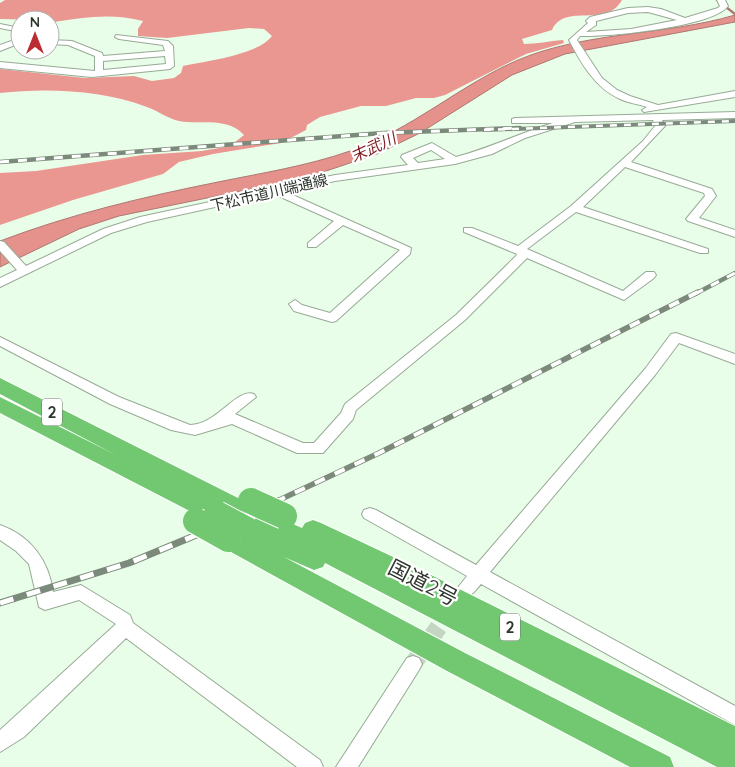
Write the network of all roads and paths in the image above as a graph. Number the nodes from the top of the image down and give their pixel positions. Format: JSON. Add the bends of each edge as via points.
{"nodes":[{"id":1,"x":721,"y":0,"type":"edge"},
{"id":2,"x":728,"y":9,"type":"edge"},
{"id":3,"x":683,"y":20,"type":"junction"},
{"id":4,"x":119,"y":37,"type":"dead end"},
{"id":5,"x":575,"y":37,"type":"junction"},
{"id":6,"x":60,"y":43,"type":"edge"},
{"id":7,"x":170,"y":53,"type":"junction"},
{"id":8,"x":100,"y":59,"type":"junction"},
{"id":9,"x":0,"y":65,"type":"edge"},
{"id":10,"x":99,"y":74,"type":"junction"},
{"id":11,"x":735,"y":94,"type":"edge"},
{"id":12,"x":668,"y":106,"type":"junction"},
{"id":13,"x":656,"y":113,"type":"junction"},
{"id":14,"x":735,"y":115,"type":"edge"},
{"id":15,"x":706,"y":116,"type":"junction"},
{"id":16,"x":575,"y":119,"type":"junction"},
{"id":17,"x":515,"y":121,"type":"dead end"},
{"id":18,"x":455,"y":161,"type":"junction"},
{"id":19,"x":622,"y":163,"type":"junction"},
{"id":20,"x":417,"y":168,"type":"junction"},
{"id":21,"x":278,"y":192,"type":"junction"},
{"id":22,"x":574,"y":208,"type":"junction"},
{"id":23,"x":341,"y":221,"type":"junction"},
{"id":24,"x":468,"y":230,"type":"dead end"},
{"id":25,"x":735,"y":234,"type":"edge"},
{"id":26,"x":0,"y":244,"type":"edge"},
{"id":27,"x":312,"y":245,"type":"dead end"},
{"id":28,"x":704,"y":251,"type":"dead end"},
{"id":29,"x":523,"y":253,"type":"junction"},
{"id":30,"x":23,"y":269,"type":"junction"},
{"id":31,"x":650,"y":275,"type":"dead end"},
{"id":32,"x":0,"y":284,"type":"edge"},
{"id":33,"x":294,"y":304,"type":"dead end"},
{"id":34,"x":0,"y":341,"type":"edge"},
{"id":35,"x":735,"y":359,"type":"edge"},
{"id":36,"x":0,"y":385,"type":"edge"},
{"id":37,"x":249,"y":397,"type":"dead end"},
{"id":38,"x":0,"y":404,"type":"edge"},
{"id":39,"x":222,"y":419,"type":"junction"},
{"id":40,"x":95,"y":445,"type":"junction"},
{"id":41,"x":224,"y":510,"type":"junction"},
{"id":42,"x":370,"y":514,"type":"dead end"},
{"id":43,"x":256,"y":526,"type":"junction"},
{"id":44,"x":0,"y":532,"type":"edge"},
{"id":45,"x":479,"y":574,"type":"junction"},
{"id":46,"x":465,"y":590,"type":"dead end"},
{"id":47,"x":125,"y":627,"type":"junction"},
{"id":48,"x":413,"y":664,"type":"tunnel mouth"},
{"id":49,"x":735,"y":716,"type":"edge"},
{"id":50,"x":735,"y":741,"type":"edge"},
{"id":51,"x":0,"y":742,"type":"edge"},
{"id":52,"x":735,"y":761,"type":"edge"},
{"id":53,"x":313,"y":767,"type":"edge"},
{"id":54,"x":346,"y":767,"type":"edge"},
{"id":55,"x":660,"y":767,"type":"edge"}],
"edges":[{"from":1,"to":2,"type":"street"},
{"from":2,"to":3,"type":"street"},
{"from":3,"to":5,"type":"street"},
{"from":3,"to":5,"type":"street","via":[[656,8],[643,8],[593,19],[591,27]]},
{"from":4,"to":7,"type":"street","via":[[165,42]]},
{"from":5,"to":13,"type":"street","via":[[591,73],[614,92]]},
{"from":6,"to":8,"type":"street","via":[[99,54]]},
{"from":7,"to":8,"type":"street"},
{"from":7,"to":10,"type":"street","via":[[170,66],[167,68]]},
{"from":8,"to":10,"type":"street"},
{"from":9,"to":10,"type":"street"},
{"from":11,"to":12,"type":"street"},
{"from":12,"to":13,"type":"street"},
{"from":12,"to":15,"type":"street"},
{"from":13,"to":15,"type":"street"},
{"from":13,"to":16,"type":"street"},
{"from":13,"to":19,"type":"street","via":[[660,126]]},
{"from":14,"to":15,"type":"street"},
{"from":16,"to":17,"type":"street"},
{"from":16,"to":18,"type":"street","name":"下松市道川端通線"},
{"from":18,"to":20,"type":"street","name":"下松市道川端通線"},
{"from":18,"to":20,"type":"street","via":[[432,146],[406,156]]},
{"from":19,"to":22,"type":"street"},
{"from":19,"to":25,"type":"street","via":[[708,191],[711,196],[692,219]]},
{"from":20,"to":21,"type":"street","name":"下松市道川端通線","via":[[350,175]]},
{"from":21,"to":23,"type":"street"},
{"from":21,"to":30,"type":"street","name":"下松市道川端通線","via":[[120,226]]},
{"from":22,"to":28,"type":"street"},
{"from":22,"to":29,"type":"street","via":[[524,244]]},
{"from":23,"to":27,"type":"street"},
{"from":23,"to":33,"type":"street","via":[[405,248],[406,252],[332,318]]},
{"from":24,"to":29,"type":"street"},
{"from":26,"to":30,"type":"street"},
{"from":29,"to":31,"type":"street","via":[[624,296]]},
{"from":29,"to":39,"type":"street","via":[[497,285],[433,342],[350,408],[348,415],[318,449],[302,449],[233,419]]},
{"from":30,"to":32,"type":"street","name":"下松市道川端通線"},
{"from":34,"to":39,"type":"street","via":[[100,394],[182,428],[201,429]]},
{"from":35,"to":45,"type":"street","via":[[676,337]]},
{"from":36,"to":40,"type":"highway","name":"国道2号","number":"2"},
{"from":37,"to":39,"type":"street"},
{"from":38,"to":40,"type":"highway","name":"国道2号","number":"2"},
{"from":40,"to":41,"type":"highway","name":"国道2号","number":"2"},
{"from":40,"to":41,"type":"highway","name":"国道2号","number":"2"},
{"from":41,"to":43,"type":"highway","name":"国道2号","number":"2","bridge":true},
{"from":41,"to":43,"type":"highway","name":"国道2号","number":"2"},
{"from":42,"to":45,"type":"street"},
{"from":43,"to":50,"type":"highway","name":"国道2号","number":"2","via":[[416,579]]},
{"from":43,"to":52,"type":"highway","name":"国道2号","number":"2","via":[[334,569],[423,603]]},
{"from":43,"to":55,"type":"highway","name":"国道2号","number":"2","via":[[456,662]]},
{"from":44,"to":47,"type":"street","via":[[34,555],[42,573],[45,602],[81,592],[124,620]]},
{"from":45,"to":46,"type":"street"},
{"from":45,"to":49,"type":"street"},
{"from":47,"to":51,"type":"street","via":[[17,730]]},
{"from":47,"to":53,"type":"street"},
{"from":48,"to":54,"type":"street"}]}
